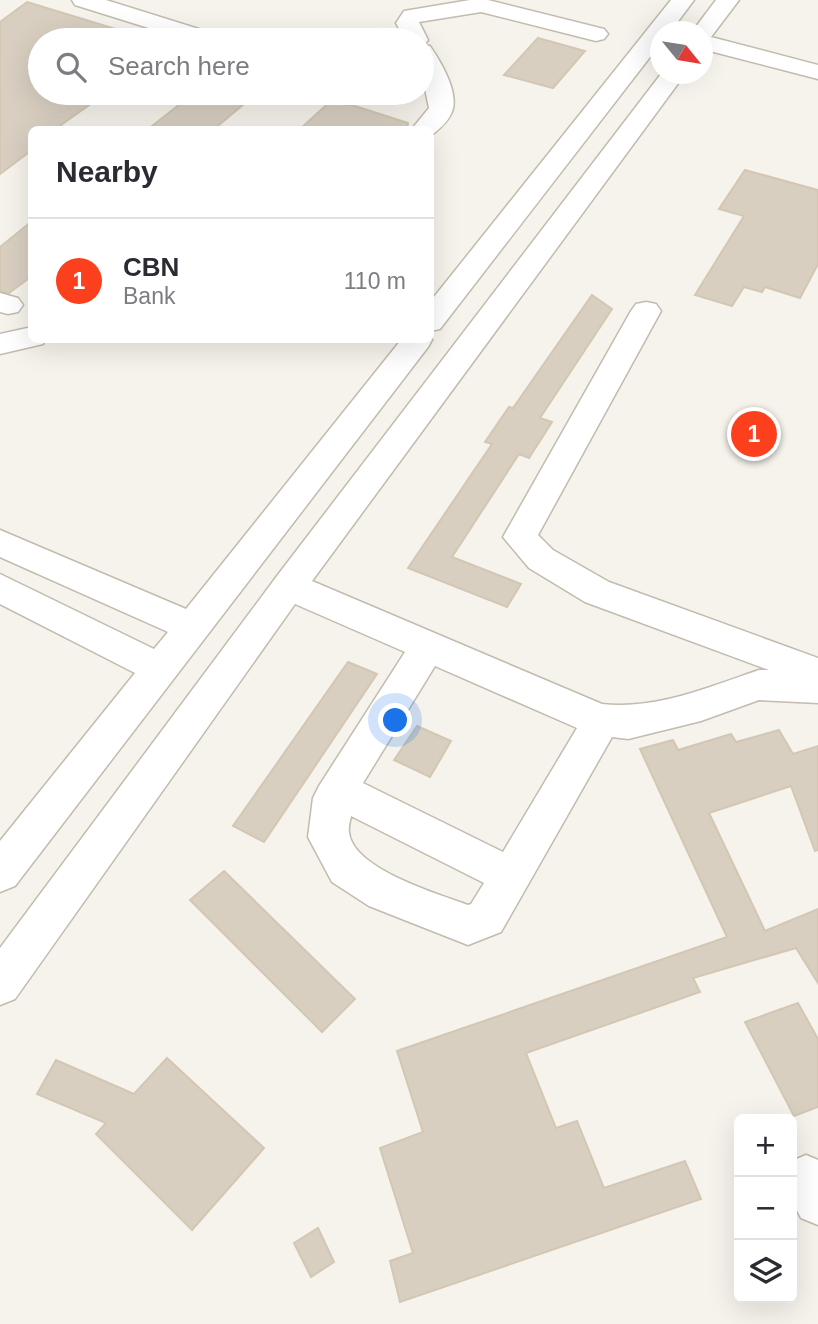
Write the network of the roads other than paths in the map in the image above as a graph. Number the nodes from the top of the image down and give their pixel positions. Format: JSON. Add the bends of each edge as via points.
{"nodes":[{"id":1,"x":83,"y":0,"type":"edge"},
{"id":2,"x":395,"y":0,"type":"edge"},
{"id":3,"x":683,"y":0,"type":"edge"},
{"id":4,"x":728,"y":0,"type":"edge"},
{"id":5,"x":712,"y":21,"type":"edge"},
{"id":6,"x":172,"y":28,"type":"edge"},
{"id":7,"x":409,"y":28,"type":"edge"},
{"id":8,"x":411,"y":28,"type":"edge"},
{"id":9,"x":596,"y":34,"type":"dead end"},
{"id":10,"x":713,"y":45,"type":"edge"},
{"id":11,"x":818,"y":72,"type":"edge"},
{"id":12,"x":666,"y":84,"type":"edge"},
{"id":13,"x":434,"y":85,"type":"edge"},
{"id":14,"x":427,"y":126,"type":"edge"},
{"id":15,"x":646,"y":311,"type":"dead end"},
{"id":16,"x":434,"y":317,"type":"edge"},
{"id":17,"x":28,"y":338,"type":"edge"},
{"id":18,"x":415,"y":343,"type":"edge"},
{"id":19,"x":0,"y":344,"type":"edge"},
{"id":20,"x":0,"y":543,"type":"edge"},
{"id":21,"x":289,"y":586,"type":"junction"},
{"id":22,"x":0,"y":588,"type":"edge"},
{"id":23,"x":192,"y":627,"type":"junction"},
{"id":24,"x":428,"y":646,"type":"junction"},
{"id":25,"x":159,"y":668,"type":"junction"},
{"id":26,"x":818,"y":673,"type":"edge"},
{"id":27,"x":818,"y":688,"type":"edge"},
{"id":28,"x":602,"y":720,"type":"junction"},
{"id":29,"x":338,"y":790,"type":"junction"},
{"id":30,"x":0,"y":873,"type":"edge"},
{"id":31,"x":512,"y":877,"type":"junction"},
{"id":32,"x":0,"y":984,"type":"edge"}],
"edges":[{"from":1,"to":6,"type":"street"},
{"from":2,"to":7,"type":"street"},
{"from":3,"to":16,"type":"street"},
{"from":4,"to":5,"type":"street"},
{"from":8,"to":9,"type":"street","via":[[412,16],[421,13],[481,5]]},
{"from":10,"to":11,"type":"street"},
{"from":12,"to":21,"type":"street"},
{"from":13,"to":14,"type":"street","via":[[443,102],[440,113]]},
{"from":15,"to":26,"type":"street","via":[[520,537],[541,559],[597,592]]},
{"from":17,"to":19,"type":"street"},
{"from":18,"to":23,"type":"street"},
{"from":20,"to":23,"type":"street"},
{"from":21,"to":24,"type":"street"},
{"from":21,"to":32,"type":"street"},
{"from":22,"to":25,"type":"street"},
{"from":23,"to":25,"type":"street"},
{"from":24,"to":28,"type":"street"},
{"from":24,"to":29,"type":"street"},
{"from":25,"to":30,"type":"street"},
{"from":27,"to":28,"type":"street","via":[[759,685],[628,723]]},
{"from":28,"to":31,"type":"street"},
{"from":29,"to":31,"type":"street"},
{"from":29,"to":31,"type":"street","via":[[332,798],[328,837],[347,869],[384,892],[468,925],[486,918]]}]}
